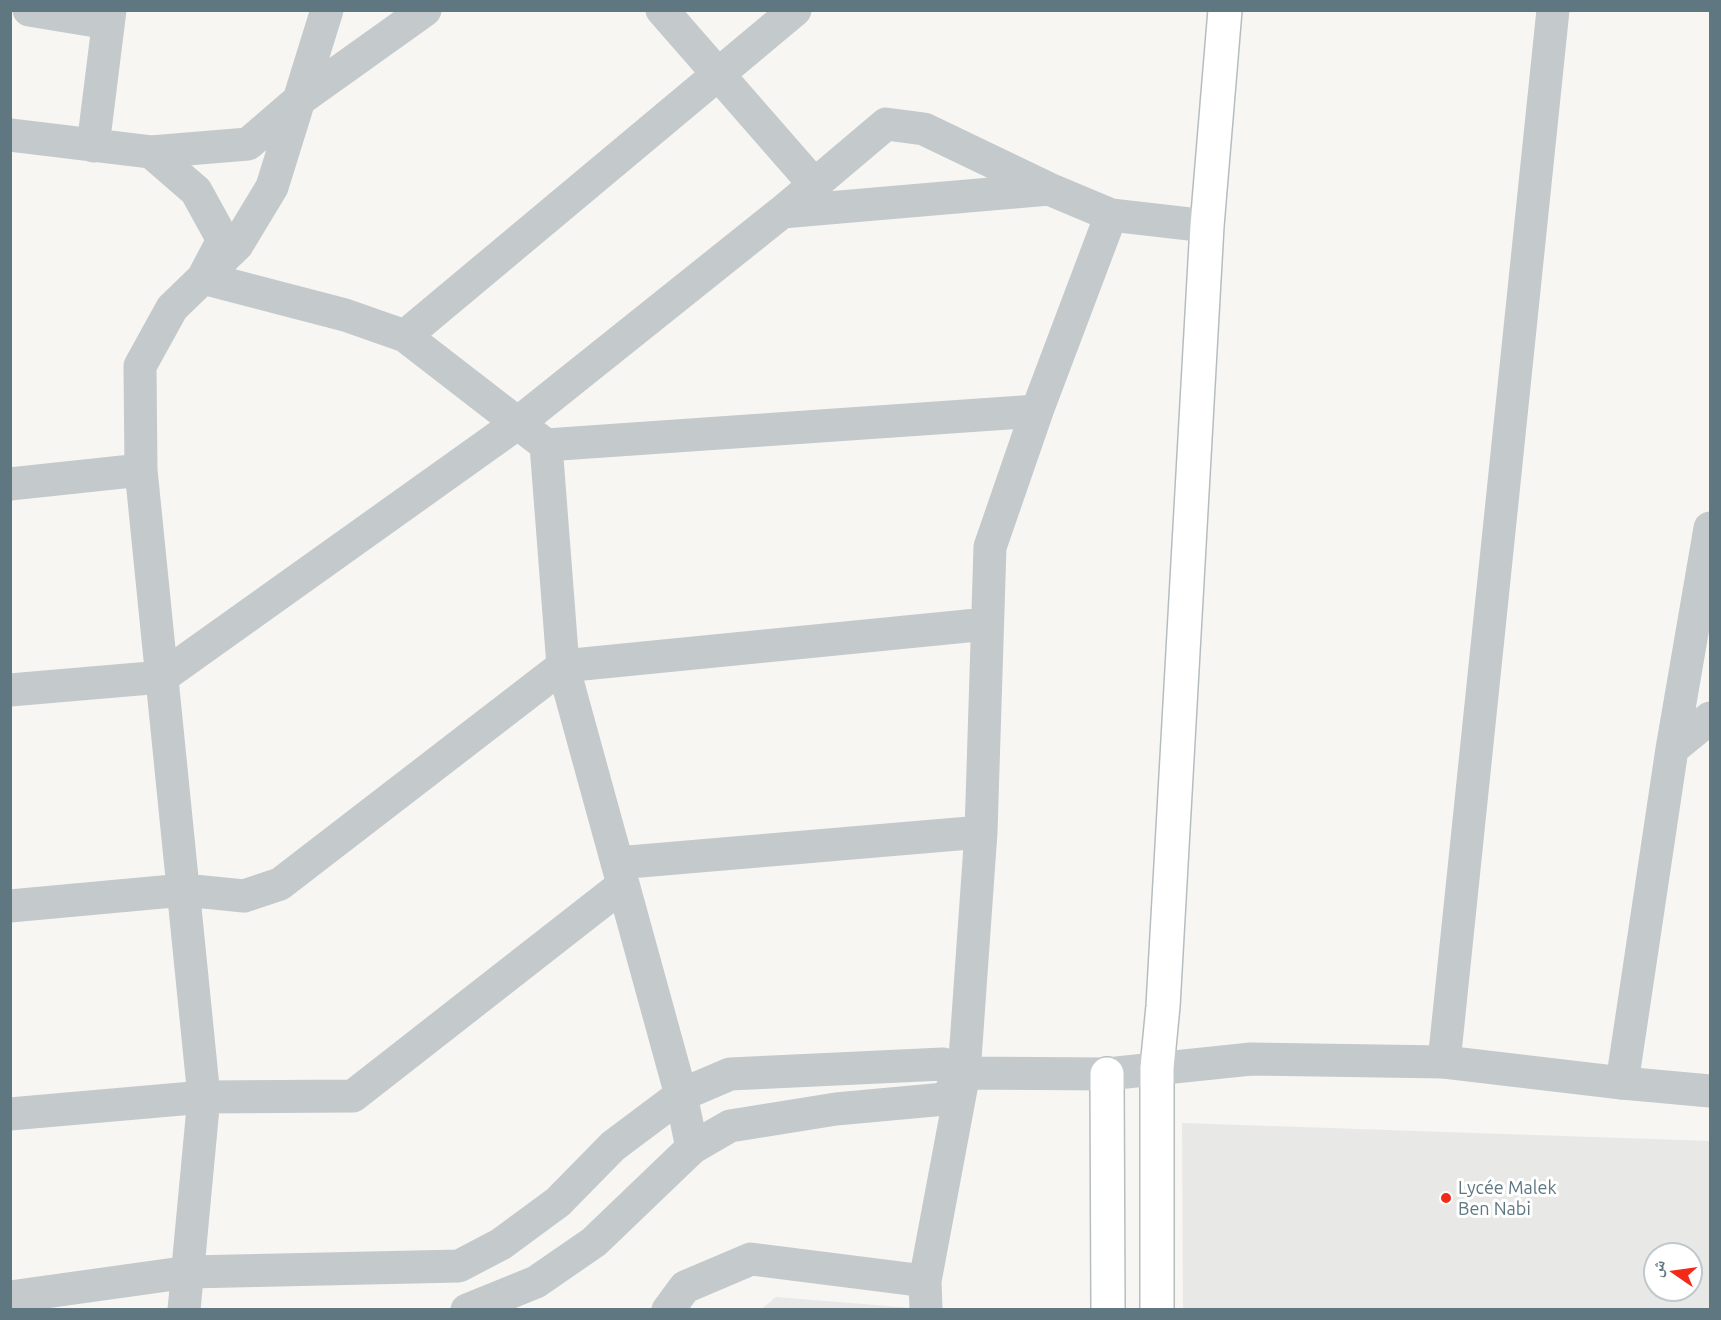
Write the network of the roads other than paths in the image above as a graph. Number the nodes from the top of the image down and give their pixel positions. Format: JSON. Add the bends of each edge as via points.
{"nodes":[{"id":1,"x":29,"y":10,"type":"edge"},
{"id":2,"x":327,"y":10,"type":"edge"},
{"id":3,"x":425,"y":10,"type":"edge"},
{"id":4,"x":662,"y":10,"type":"edge"},
{"id":5,"x":795,"y":10,"type":"edge"},
{"id":6,"x":1225,"y":10,"type":"edge"},
{"id":7,"x":1553,"y":10,"type":"edge"},
{"id":8,"x":109,"y":17,"type":"edge"},
{"id":9,"x":718,"y":75,"type":"junction"},
{"id":10,"x":299,"y":100,"type":"junction"},
{"id":11,"x":10,"y":135,"type":"edge"},
{"id":12,"x":93,"y":146,"type":"junction"},
{"id":13,"x":151,"y":152,"type":"junction"},
{"id":14,"x":814,"y":184,"type":"junction"},
{"id":15,"x":1049,"y":189,"type":"junction"},
{"id":16,"x":782,"y":212,"type":"junction"},
{"id":17,"x":1111,"y":215,"type":"junction"},
{"id":18,"x":1207,"y":226,"type":"junction"},
{"id":19,"x":203,"y":278,"type":"junction"},
{"id":20,"x":405,"y":336,"type":"junction"},
{"id":21,"x":1036,"y":411,"type":"junction"},
{"id":22,"x":518,"y":423,"type":"junction"},
{"id":23,"x":546,"y":445,"type":"junction"},
{"id":24,"x":141,"y":470,"type":"junction"},
{"id":25,"x":10,"y":484,"type":"edge"},
{"id":26,"x":1710,"y":528,"type":"edge"},
{"id":27,"x":987,"y":624,"type":"junction"},
{"id":28,"x":563,"y":666,"type":"junction"},
{"id":29,"x":162,"y":677,"type":"junction"},
{"id":30,"x":10,"y":690,"type":"edge"},
{"id":31,"x":1710,"y":718,"type":"edge"},
{"id":32,"x":1672,"y":749,"type":"junction"},
{"id":33,"x":981,"y":832,"type":"junction"},
{"id":34,"x":620,"y":874,"type":"junction"},
{"id":35,"x":184,"y":890,"type":"junction"},
{"id":36,"x":10,"y":906,"type":"edge"},
{"id":37,"x":1444,"y":1062,"type":"junction"},
{"id":38,"x":1157,"y":1068,"type":"junction"},
{"id":39,"x":964,"y":1073,"type":"junction"},
{"id":40,"x":1107,"y":1074,"type":"junction"},
{"id":41,"x":1622,"y":1083,"type":"junction"},
{"id":42,"x":1710,"y":1091,"type":"edge"},
{"id":43,"x":681,"y":1095,"type":"junction"},
{"id":44,"x":204,"y":1097,"type":"junction"},
{"id":45,"x":10,"y":1114,"type":"edge"},
{"id":46,"x":692,"y":1148,"type":"junction"},
{"id":47,"x":189,"y":1272,"type":"junction"},
{"id":48,"x":926,"y":1295,"type":"edge"},
{"id":49,"x":10,"y":1297,"type":"edge"},
{"id":50,"x":184,"y":1310,"type":"edge"},
{"id":51,"x":467,"y":1310,"type":"edge"},
{"id":52,"x":668,"y":1310,"type":"edge"},
{"id":53,"x":1108,"y":1310,"type":"edge"},
{"id":54,"x":1157,"y":1310,"type":"edge"}],
"edges":[{"from":1,"to":8,"type":"street"},
{"from":2,"to":10,"type":"street"},
{"from":3,"to":10,"type":"street"},
{"from":4,"to":9,"type":"street"},
{"from":5,"to":9,"type":"street"},
{"from":6,"to":18,"type":"main road"},
{"from":7,"to":37,"type":"street"},
{"from":8,"to":12,"type":"street"},
{"from":9,"to":14,"type":"street"},
{"from":9,"to":20,"type":"street"},
{"from":10,"to":13,"type":"street","via":[[248,144]]},
{"from":10,"to":19,"type":"street","via":[[272,186],[237,245]]},
{"from":11,"to":12,"type":"street"},
{"from":12,"to":13,"type":"street"},
{"from":13,"to":19,"type":"street","via":[[196,191],[223,240]]},
{"from":14,"to":15,"type":"street","via":[[886,124],[924,129]]},
{"from":14,"to":16,"type":"street"},
{"from":15,"to":16,"type":"street"},
{"from":15,"to":17,"type":"street"},
{"from":16,"to":22,"type":"street"},
{"from":17,"to":18,"type":"street"},
{"from":17,"to":21,"type":"street"},
{"from":18,"to":38,"type":"main road"},
{"from":19,"to":20,"type":"street","via":[[345,315]]},
{"from":19,"to":24,"type":"street","via":[[172,308],[140,366]]},
{"from":20,"to":22,"type":"street"},
{"from":21,"to":23,"type":"street"},
{"from":21,"to":27,"type":"street","via":[[990,547]]},
{"from":22,"to":23,"type":"street"},
{"from":22,"to":29,"type":"street"},
{"from":23,"to":28,"type":"street"},
{"from":24,"to":25,"type":"street"},
{"from":24,"to":29,"type":"street"},
{"from":26,"to":32,"type":"street"},
{"from":27,"to":28,"type":"street"},
{"from":27,"to":33,"type":"street"},
{"from":28,"to":34,"type":"street"},
{"from":28,"to":35,"type":"street","via":[[280,884],[244,896]]},
{"from":29,"to":30,"type":"street"},
{"from":29,"to":35,"type":"street"},
{"from":31,"to":32,"type":"street"},
{"from":32,"to":41,"type":"street"},
{"from":33,"to":34,"type":"street"},
{"from":33,"to":39,"type":"street"},
{"from":34,"to":43,"type":"street"},
{"from":34,"to":44,"type":"street","via":[[353,1096]]},
{"from":35,"to":36,"type":"street"},
{"from":35,"to":44,"type":"street"},
{"from":37,"to":38,"type":"street","via":[[1251,1059]]},
{"from":37,"to":41,"type":"street"},
{"from":38,"to":40,"type":"street"},
{"from":38,"to":54,"type":"main road"},
{"from":39,"to":40,"type":"street"},
{"from":39,"to":43,"type":"street","via":[[943,1064],[730,1074]]},
{"from":39,"to":46,"type":"street","via":[[945,1100],[836,1109],[730,1126]]},
{"from":39,"to":48,"type":"street"},
{"from":40,"to":53,"type":"main road"},
{"from":41,"to":42,"type":"street"},
{"from":43,"to":46,"type":"street"},
{"from":43,"to":47,"type":"street","via":[[613,1146],[558,1202],[501,1244],[459,1266]]},
{"from":44,"to":45,"type":"street"},
{"from":44,"to":47,"type":"street"},
{"from":46,"to":51,"type":"street","via":[[594,1242],[536,1282]]},
{"from":47,"to":49,"type":"street"},
{"from":47,"to":50,"type":"street"},
{"from":48,"to":52,"type":"street","via":[[751,1259],[685,1287]]}]}
